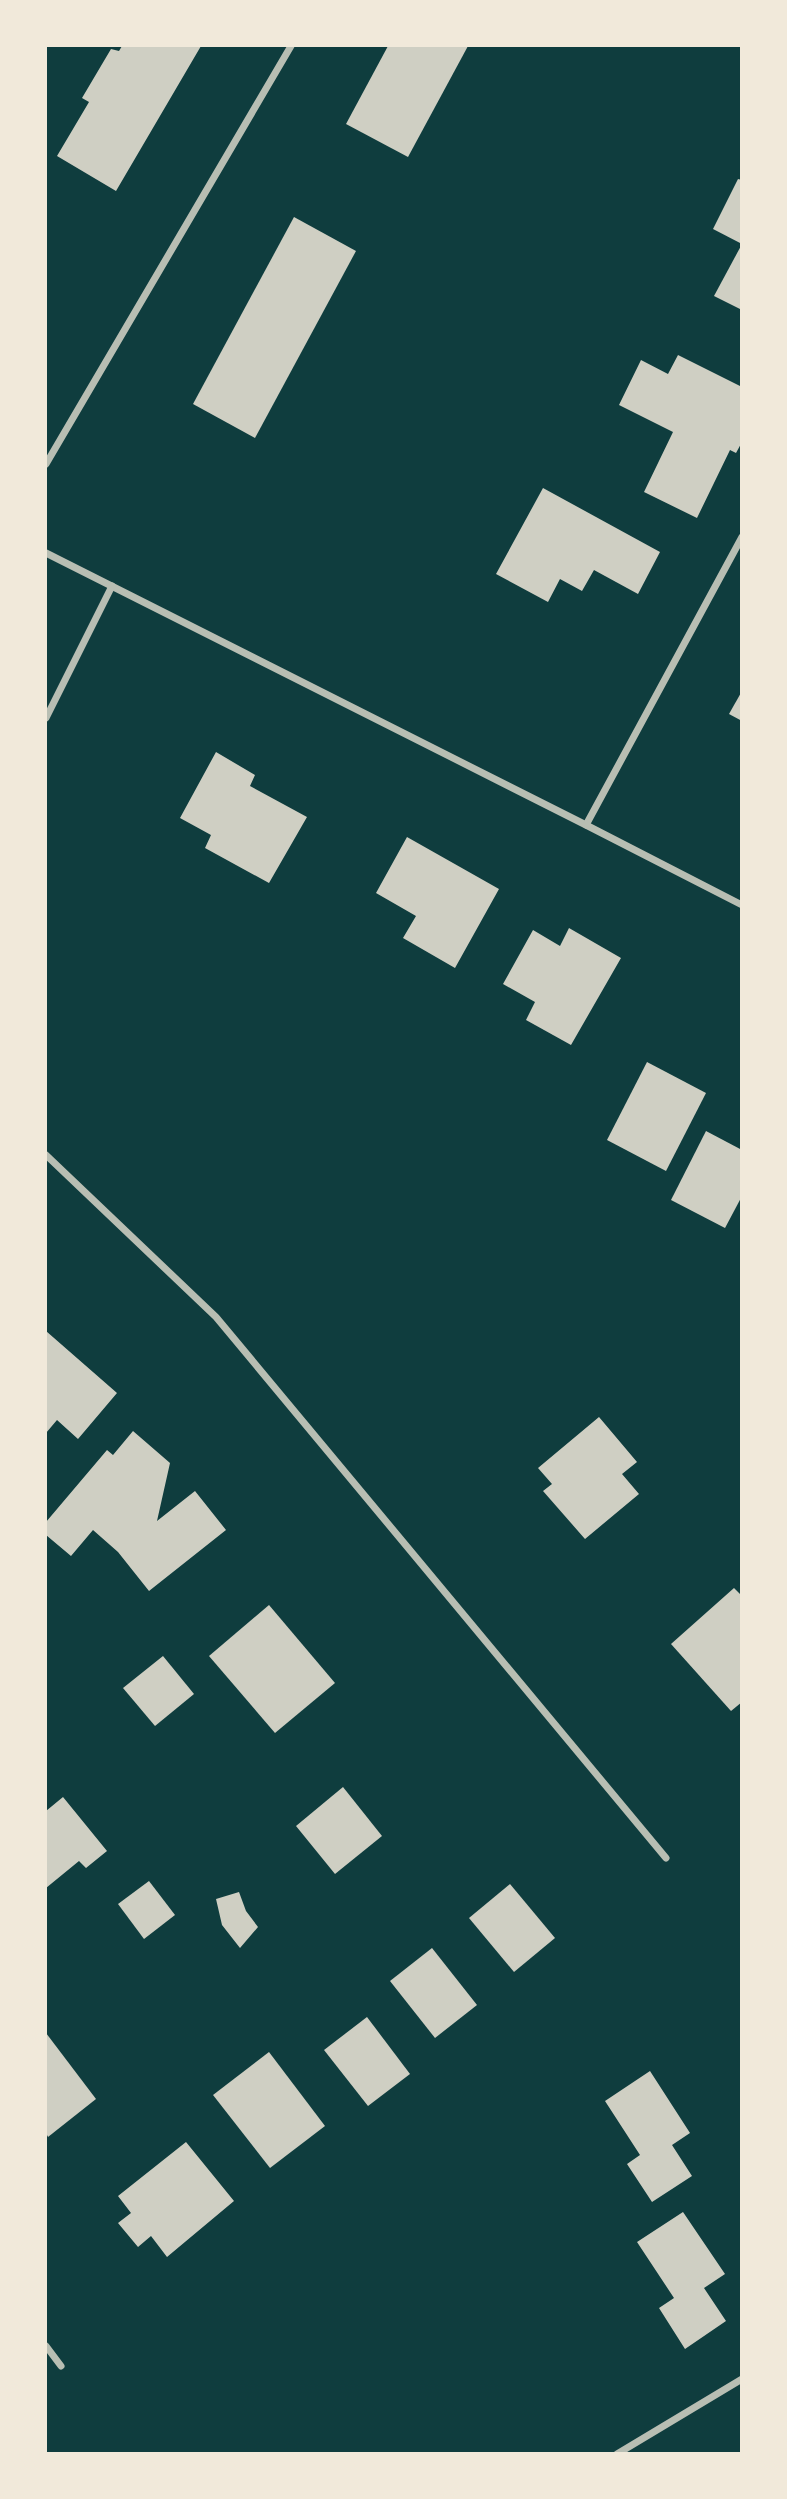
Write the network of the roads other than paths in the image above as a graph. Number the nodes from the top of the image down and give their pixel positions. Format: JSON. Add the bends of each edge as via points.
{"nodes":[{"id":1,"x":291,"y":46,"type":"edge"},
{"id":2,"x":46,"y":464,"type":"edge"},
{"id":3,"x":741,"y":537,"type":"edge"},
{"id":4,"x":46,"y":552,"type":"edge"},
{"id":5,"x":112,"y":586,"type":"junction"},
{"id":6,"x":46,"y":718,"type":"edge"},
{"id":7,"x":586,"y":825,"type":"junction"},
{"id":8,"x":741,"y":905,"type":"edge"},
{"id":9,"x":46,"y":1155,"type":"edge"},
{"id":10,"x":666,"y":1858,"type":"dead end"},
{"id":11,"x":46,"y":2346,"type":"edge"},
{"id":12,"x":61,"y":2366,"type":"dead end"},
{"id":13,"x":741,"y":2379,"type":"edge"},
{"id":14,"x":617,"y":2454,"type":"edge"}],
"edges":[{"from":1,"to":2,"type":"street"},
{"from":3,"to":7,"type":"street"},
{"from":4,"to":5,"type":"street"},
{"from":5,"to":6,"type":"street"},
{"from":5,"to":7,"type":"street"},
{"from":7,"to":8,"type":"street"},
{"from":9,"to":10,"type":"street","via":[[216,1317]]},
{"from":11,"to":12,"type":"street"},
{"from":13,"to":14,"type":"street"}]}
